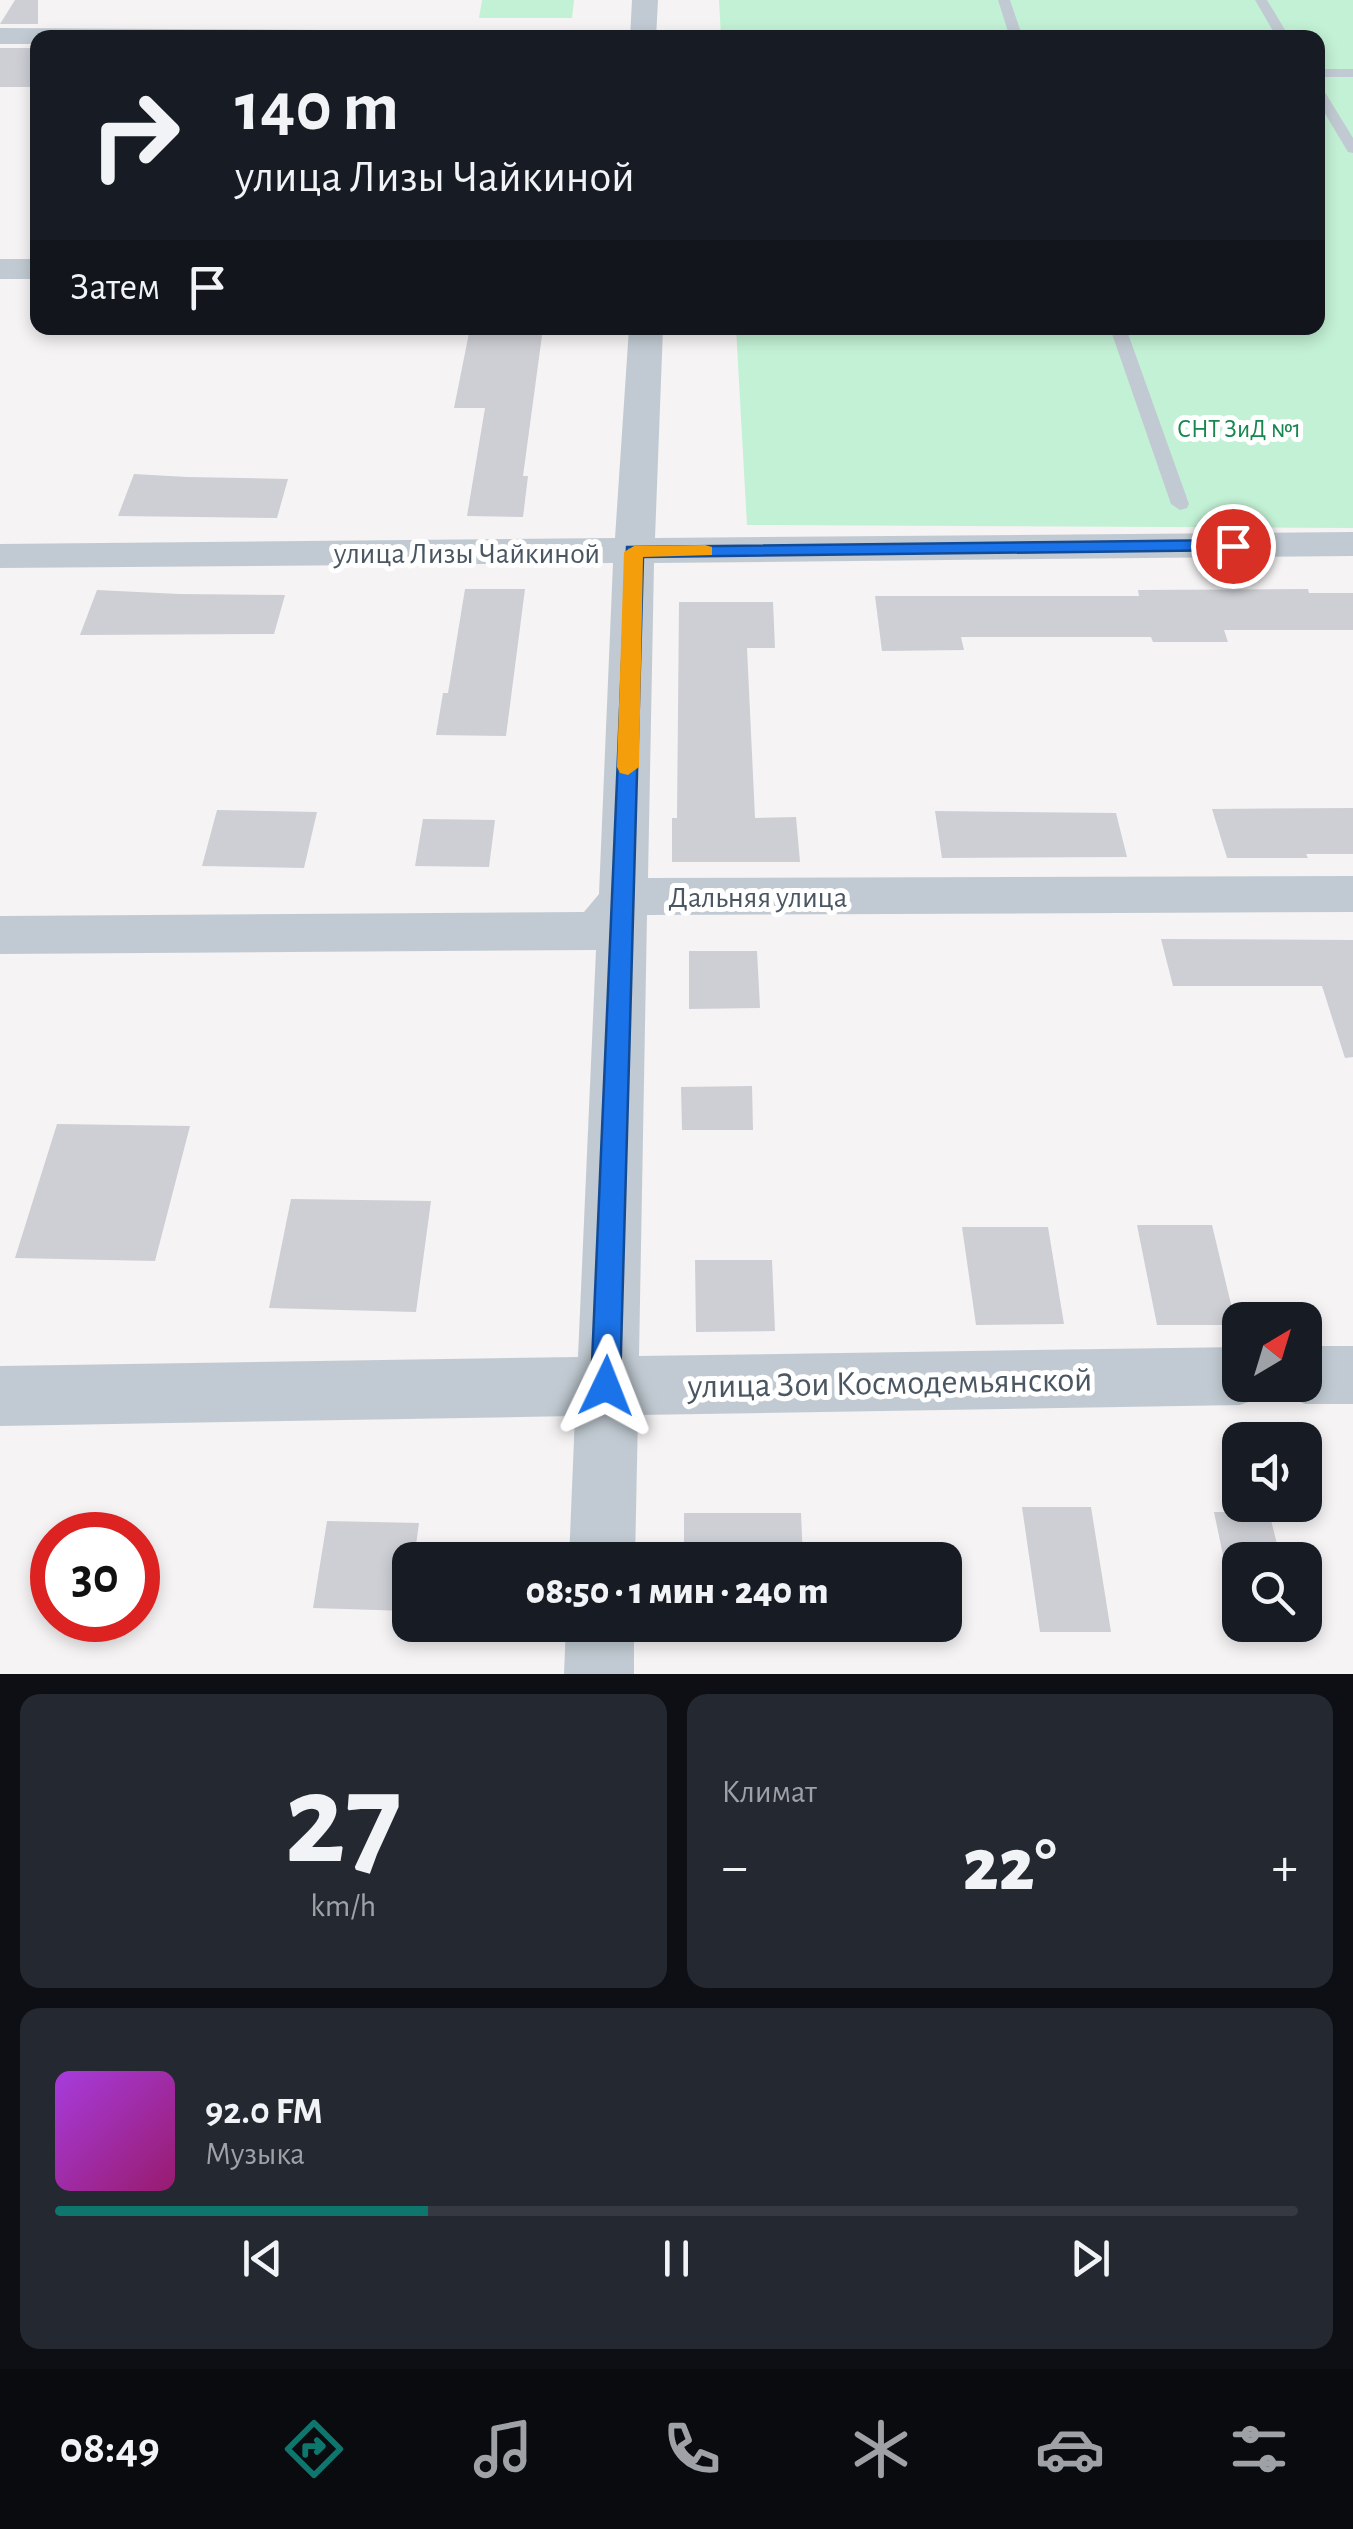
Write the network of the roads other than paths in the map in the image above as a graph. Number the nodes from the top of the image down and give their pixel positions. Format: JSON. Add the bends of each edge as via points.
{"nodes":[{"id":1,"x":645,"y":0,"type":"edge"},
{"id":2,"x":1004,"y":0,"type":"edge"},
{"id":3,"x":1261,"y":0,"type":"edge"},
{"id":4,"x":643,"y":30,"type":"edge"},
{"id":5,"x":1014,"y":30,"type":"edge"},
{"id":6,"x":1279,"y":30,"type":"edge"},
{"id":7,"x":0,"y":36,"type":"edge"},
{"id":8,"x":30,"y":36,"type":"edge"},
{"id":9,"x":1325,"y":73,"type":"edge"},
{"id":10,"x":1353,"y":73,"type":"edge"},
{"id":11,"x":1325,"y":103,"type":"edge"},
{"id":12,"x":1353,"y":149,"type":"edge"},
{"id":13,"x":0,"y":269,"type":"edge"},
{"id":14,"x":30,"y":269,"type":"edge"},
{"id":15,"x":646,"y":335,"type":"edge"},
{"id":16,"x":1120,"y":335,"type":"edge"},
{"id":17,"x":1180,"y":504,"type":"dead end"},
{"id":18,"x":1353,"y":544,"type":"edge"},
{"id":19,"x":634,"y":552,"type":"junction"},
{"id":20,"x":0,"y":556,"type":"edge"},
{"id":21,"x":1353,"y":894,"type":"edge"},
{"id":22,"x":624,"y":897,"type":"junction"},
{"id":23,"x":0,"y":935,"type":"edge"},
{"id":24,"x":1353,"y":1375,"type":"edge"},
{"id":25,"x":1222,"y":1376,"type":"edge"},
{"id":26,"x":1322,"y":1376,"type":"edge"},
{"id":27,"x":606,"y":1386,"type":"junction"},
{"id":28,"x":0,"y":1396,"type":"edge"},
{"id":29,"x":602,"y":1542,"type":"edge"},
{"id":30,"x":600,"y":1642,"type":"edge"},
{"id":31,"x":600,"y":1674,"type":"edge"}],
"edges":[{"from":1,"to":4,"type":"street"},
{"from":2,"to":5,"type":"lane"},
{"from":3,"to":6,"type":"lane"},
{"from":7,"to":8,"type":"street"},
{"from":9,"to":10,"type":"lane"},
{"from":11,"to":12,"type":"lane"},
{"from":13,"to":14,"type":"street"},
{"from":15,"to":19,"type":"street"},
{"from":16,"to":17,"type":"lane"},
{"from":18,"to":19,"type":"street","name":"улица Лизы Чайкиной"},
{"from":19,"to":20,"type":"street","name":"улица Лизы Чайкиной"},
{"from":19,"to":22,"type":"street"},
{"from":21,"to":22,"type":"street","name":"Дальняя улица"},
{"from":22,"to":23,"type":"street","name":"Дальняя улица","via":[[597,931]]},
{"from":22,"to":27,"type":"street"},
{"from":24,"to":26,"type":"street"},
{"from":25,"to":27,"type":"street","name":"улица Зои Космодемьянской"},
{"from":27,"to":28,"type":"street","name":"улица Зои Космодемьянской"},
{"from":27,"to":29,"type":"street"},
{"from":30,"to":31,"type":"street"}]}
